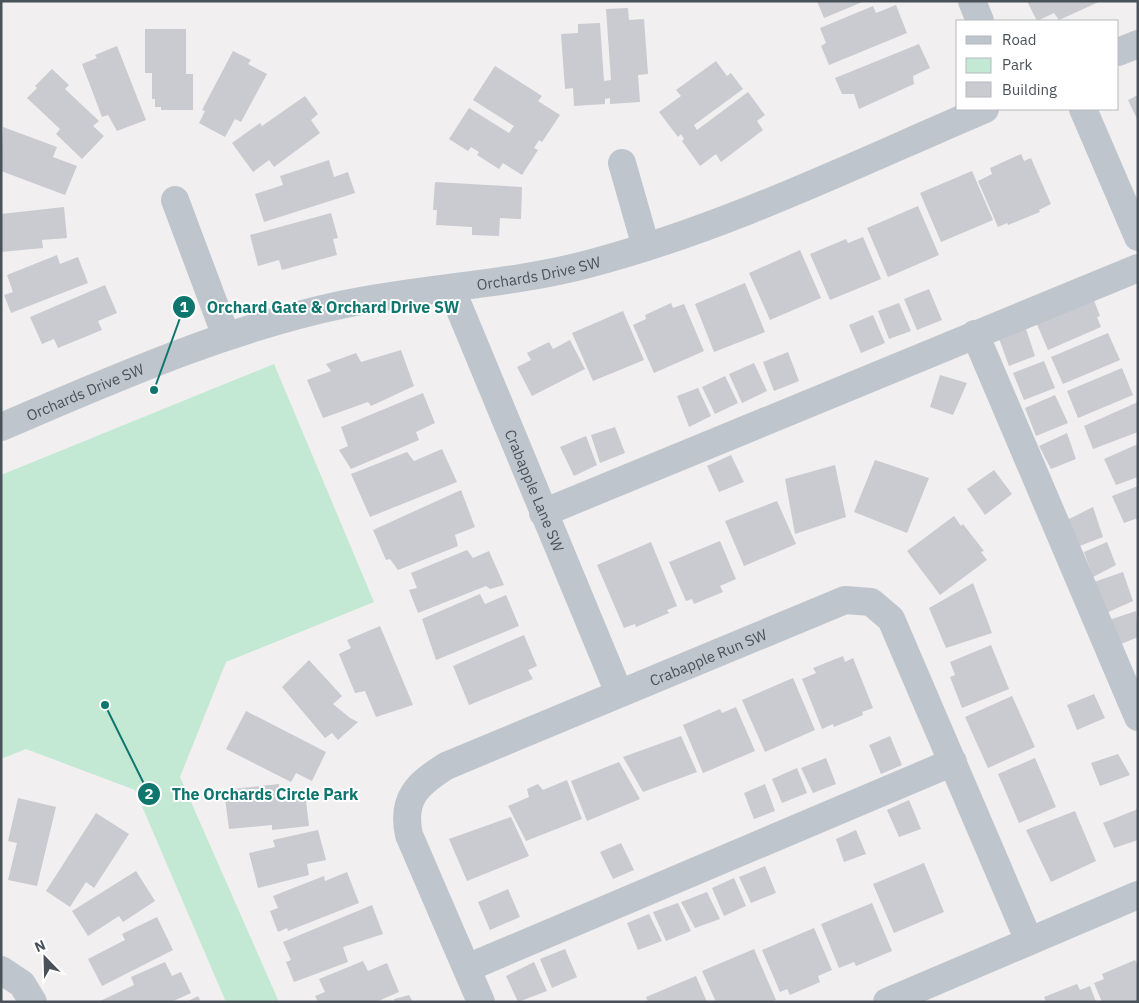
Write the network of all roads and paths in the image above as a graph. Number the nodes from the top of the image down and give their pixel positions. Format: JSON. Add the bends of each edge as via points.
{"nodes":[{"id":1,"x":972,"y":1,"type":"edge"},
{"id":2,"x":980,"y":20,"type":"edge"},
{"id":3,"x":1138,"y":44,"type":"edge"},
{"id":4,"x":1119,"y":52,"type":"edge"},
{"id":5,"x":983,"y":110,"type":"edge"},
{"id":6,"x":1083,"y":110,"type":"edge"},
{"id":7,"x":622,"y":163,"type":"dead end"},
{"id":8,"x":175,"y":200,"type":"dead end"},
{"id":9,"x":1138,"y":237,"type":"edge"},
{"id":10,"x":646,"y":247,"type":"junction"},
{"id":11,"x":1138,"y":268,"type":"edge"},
{"id":12,"x":451,"y":288,"type":"junction"},
{"id":13,"x":975,"y":334,"type":"junction"},
{"id":14,"x":226,"y":336,"type":"junction"},
{"id":15,"x":1,"y":427,"type":"edge"},
{"id":16,"x":544,"y":514,"type":"junction"},
{"id":17,"x":619,"y":693,"type":"junction"},
{"id":18,"x":1138,"y":717,"type":"edge"},
{"id":19,"x":953,"y":762,"type":"junction"},
{"id":20,"x":1138,"y":895,"type":"edge"},
{"id":21,"x":1029,"y":941,"type":"junction"},
{"id":22,"x":466,"y":968,"type":"junction"},
{"id":23,"x":1,"y":970,"type":"edge"},
{"id":24,"x":33,"y":1002,"type":"edge"},
{"id":25,"x":481,"y":1002,"type":"edge"},
{"id":26,"x":887,"y":1002,"type":"edge"}],
"edges":[{"from":1,"to":2,"type":"street"},
{"from":3,"to":4,"type":"street"},
{"from":5,"to":10,"type":"street","name":"Orchards Drive SW","via":[[719,222]]},
{"from":6,"to":9,"type":"street"},
{"from":7,"to":10,"type":"street"},
{"from":8,"to":14,"type":"street"},
{"from":10,"to":12,"type":"street","name":"Orchards Drive SW","via":[[549,273]]},
{"from":11,"to":13,"type":"street"},
{"from":12,"to":14,"type":"street","name":"Orchards Drive SW","via":[[347,304]]},
{"from":12,"to":16,"type":"street","name":"Crabapple Lane SW"},
{"from":13,"to":16,"type":"street"},
{"from":13,"to":18,"type":"street"},
{"from":14,"to":15,"type":"street","name":"Orchards Drive SW","via":[[130,372]]},
{"from":16,"to":17,"type":"street","name":"Crabapple Lane SW"},
{"from":17,"to":19,"type":"street","name":"Crabapple Run SW","via":[[846,600],[871,602],[887,614],[896,630]]},
{"from":17,"to":22,"type":"street","name":"Crabapple Run SW","via":[[446,766],[413,792],[407,815],[409,834]]},
{"from":19,"to":21,"type":"street","name":"Crabapple Run SW"},
{"from":19,"to":22,"type":"street"},
{"from":20,"to":21,"type":"street"},
{"from":21,"to":26,"type":"street"},
{"from":22,"to":25,"type":"street","name":"Crabapple Run SW"},
{"from":23,"to":24,"type":"street","via":[[22,984]]}]}
